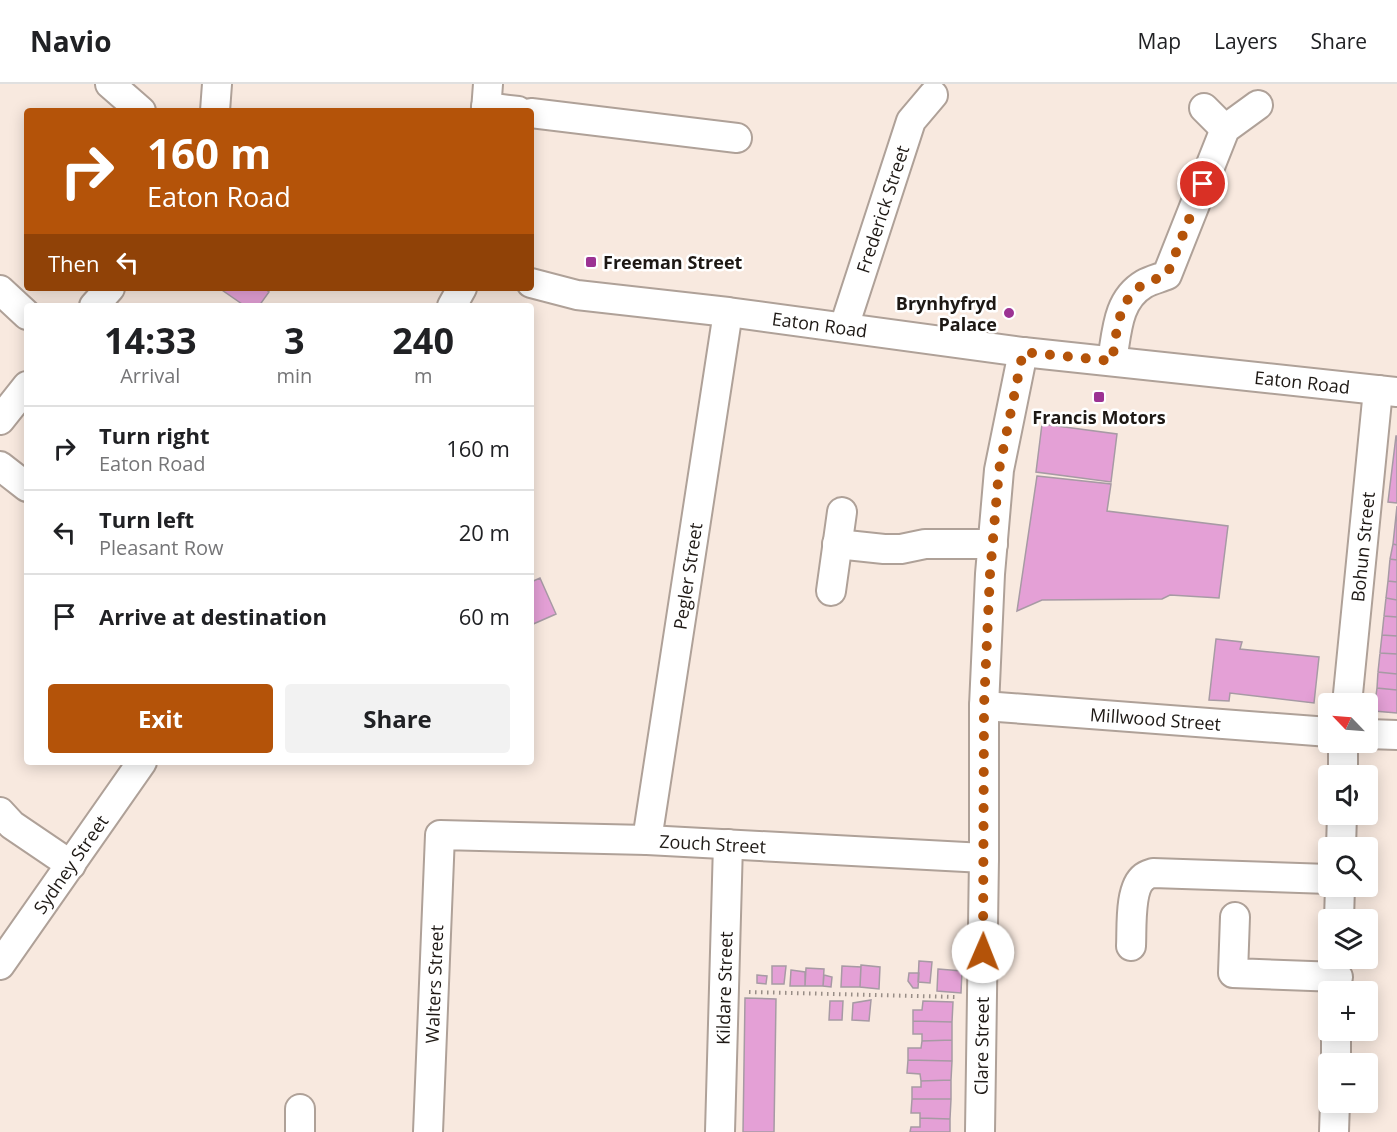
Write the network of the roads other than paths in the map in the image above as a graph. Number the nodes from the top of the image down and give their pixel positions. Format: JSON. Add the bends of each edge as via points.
{"nodes":[{"id":1,"x":110,"y":84,"type":"edge"},
{"id":2,"x":217,"y":84,"type":"edge"},
{"id":3,"x":933,"y":95,"type":"dead end"},
{"id":4,"x":486,"y":101,"type":"edge"},
{"id":5,"x":1258,"y":105,"type":"dead end"},
{"id":6,"x":138,"y":108,"type":"edge"},
{"id":7,"x":215,"y":108,"type":"edge"},
{"id":8,"x":508,"y":108,"type":"edge"},
{"id":9,"x":1204,"y":108,"type":"dead end"},
{"id":10,"x":534,"y":113,"type":"edge"},
{"id":11,"x":1225,"y":129,"type":"junction"},
{"id":12,"x":737,"y":138,"type":"dead end"},
{"id":13,"x":534,"y":284,"type":"edge"},
{"id":14,"x":0,"y":290,"type":"edge"},
{"id":15,"x":107,"y":291,"type":"edge"},
{"id":16,"x":97,"y":303,"type":"edge"},
{"id":17,"x":24,"y":312,"type":"edge"},
{"id":18,"x":728,"y":312,"type":"junction"},
{"id":19,"x":844,"y":327,"type":"junction"},
{"id":20,"x":1023,"y":352,"type":"junction"},
{"id":21,"x":1112,"y":361,"type":"junction"},
{"id":22,"x":24,"y":390,"type":"edge"},
{"id":23,"x":1388,"y":391,"type":"edge"},
{"id":24,"x":0,"y":420,"type":"edge"},
{"id":25,"x":0,"y":466,"type":"edge"},
{"id":26,"x":24,"y":485,"type":"edge"},
{"id":27,"x":842,"y":512,"type":"dead end"},
{"id":28,"x":837,"y":543,"type":"junction"},
{"id":29,"x":993,"y":544,"type":"junction"},
{"id":30,"x":831,"y":591,"type":"dead end"},
{"id":31,"x":1348,"y":693,"type":"edge"},
{"id":32,"x":984,"y":706,"type":"junction"},
{"id":33,"x":1318,"y":731,"type":"edge"},
{"id":34,"x":1378,"y":734,"type":"edge"},
{"id":35,"x":1397,"y":735,"type":"edge"},
{"id":36,"x":140,"y":765,"type":"edge"},
{"id":37,"x":0,"y":812,"type":"edge"},
{"id":38,"x":440,"y":835,"type":"joint"},
{"id":39,"x":647,"y":840,"type":"junction"},
{"id":40,"x":728,"y":844,"type":"junction"},
{"id":41,"x":984,"y":858,"type":"junction"},
{"id":42,"x":70,"y":865,"type":"junction"},
{"id":43,"x":1318,"y":879,"type":"edge"},
{"id":44,"x":1235,"y":917,"type":"dead end"},
{"id":45,"x":1131,"y":946,"type":"dead end"},
{"id":46,"x":0,"y":965,"type":"edge"},
{"id":47,"x":1338,"y":976,"type":"edge"},
{"id":48,"x":1335,"y":1113,"type":"edge"},
{"id":49,"x":428,"y":1132,"type":"edge"},
{"id":50,"x":720,"y":1132,"type":"edge"},
{"id":51,"x":980,"y":1132,"type":"edge"},
{"id":52,"x":1334,"y":1132,"type":"edge"}],
"edges":[{"from":1,"to":6,"type":"street"},
{"from":2,"to":7,"type":"street"},
{"from":3,"to":19,"type":"street","name":"Frederick Street","via":[[911,121]]},
{"from":4,"to":8,"type":"street"},
{"from":5,"to":11,"type":"street"},
{"from":9,"to":11,"type":"street"},
{"from":10,"to":12,"type":"street"},
{"from":11,"to":21,"type":"street","via":[[1167,275],[1145,283],[1129,297],[1120,313]]},
{"from":13,"to":18,"type":"street","name":"Eaton Road","via":[[577,295]]},
{"from":14,"to":17,"type":"street"},
{"from":15,"to":16,"type":"street"},
{"from":18,"to":19,"type":"street","name":"Eaton Road"},
{"from":18,"to":39,"type":"street","name":"Pegler Street"},
{"from":19,"to":20,"type":"street","name":"Eaton Road"},
{"from":20,"to":21,"type":"street","name":"Eaton Road"},
{"from":20,"to":29,"type":"street","name":"Clare Street","via":[[999,470]]},
{"from":21,"to":23,"type":"street","name":"Eaton Road"},
{"from":22,"to":24,"type":"street"},
{"from":23,"to":31,"type":"street","name":"Bohun Street"},
{"from":25,"to":26,"type":"street"},
{"from":27,"to":28,"type":"street"},
{"from":28,"to":29,"type":"street","via":[[884,549],[925,544]]},
{"from":28,"to":30,"type":"street"},
{"from":29,"to":32,"type":"street","name":"Clare Street"},
{"from":32,"to":33,"type":"street","name":"Millwood Street"},
{"from":32,"to":41,"type":"street","name":"Clare Street"},
{"from":34,"to":35,"type":"street"},
{"from":36,"to":42,"type":"street","name":"Sydney Street"},
{"from":37,"to":42,"type":"street","via":[[12,825]]},
{"from":38,"to":39,"type":"street","name":"Zouch Street"},
{"from":38,"to":49,"type":"street","name":"Walters Street"},
{"from":39,"to":40,"type":"street","name":"Zouch Street"},
{"from":40,"to":41,"type":"street","name":"Zouch Street"},
{"from":40,"to":50,"type":"street","name":"Kildare Street"},
{"from":41,"to":51,"type":"street","name":"Clare Street"},
{"from":42,"to":46,"type":"street","name":"Sydney Street"},
{"from":43,"to":45,"type":"street","via":[[1153,873],[1137,886],[1133,899]]},
{"from":44,"to":47,"type":"street","via":[[1233,973]]},
{"from":48,"to":52,"type":"street"}]}
